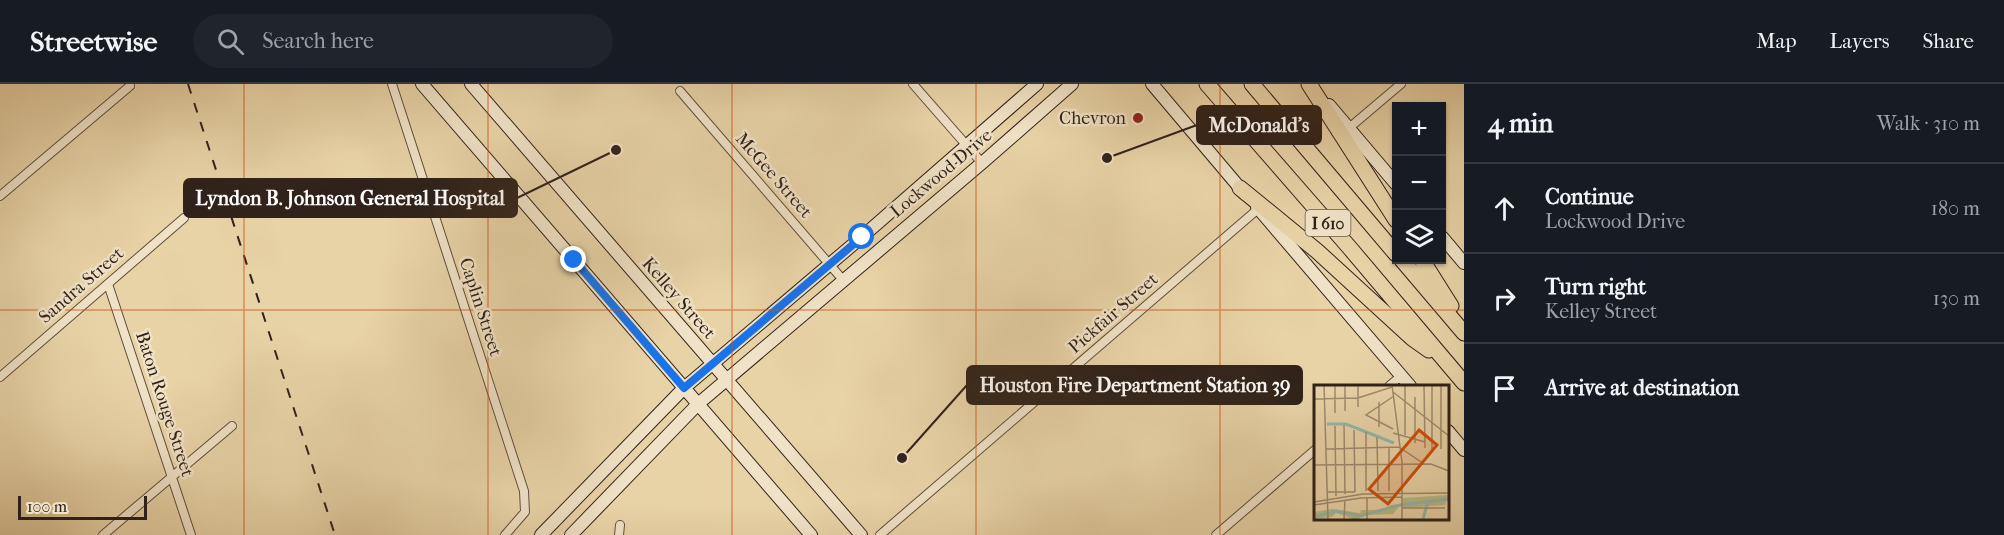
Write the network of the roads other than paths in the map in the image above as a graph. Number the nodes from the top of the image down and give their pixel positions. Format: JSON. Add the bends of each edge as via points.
{"nodes":[{"id":1,"x":392,"y":84,"type":"edge"},
{"id":2,"x":422,"y":84,"type":"edge"},
{"id":3,"x":471,"y":84,"type":"edge"},
{"id":4,"x":914,"y":84,"type":"edge"},
{"id":5,"x":1037,"y":84,"type":"edge"},
{"id":6,"x":1072,"y":84,"type":"edge"},
{"id":7,"x":1152,"y":84,"type":"edge"},
{"id":8,"x":1207,"y":84,"type":"edge"},
{"id":9,"x":1251,"y":84,"type":"edge"},
{"id":10,"x":1310,"y":84,"type":"edge"},
{"id":11,"x":1401,"y":84,"type":"edge"},
{"id":12,"x":130,"y":86,"type":"dead end"},
{"id":13,"x":680,"y":91,"type":"dead end"},
{"id":14,"x":1349,"y":128,"type":"junction"},
{"id":15,"x":967,"y":146,"type":"junction"},
{"id":16,"x":982,"y":163,"type":"junction"},
{"id":17,"x":1392,"y":179,"type":"edge"},
{"id":18,"x":1240,"y":188,"type":"junction"},
{"id":19,"x":0,"y":196,"type":"edge"},
{"id":20,"x":1258,"y":209,"type":"junction"},
{"id":21,"x":1392,"y":214,"type":"edge"},
{"id":22,"x":184,"y":218,"type":"dead end"},
{"id":23,"x":1446,"y":242,"type":"edge"},
{"id":24,"x":1392,"y":249,"type":"edge"},
{"id":25,"x":1464,"y":263,"type":"edge"},
{"id":26,"x":1404,"y":264,"type":"edge"},
{"id":27,"x":1425,"y":264,"type":"edge"},
{"id":28,"x":830,"y":265,"type":"junction"},
{"id":29,"x":843,"y":280,"type":"junction"},
{"id":30,"x":108,"y":284,"type":"junction"},
{"id":31,"x":1464,"y":326,"type":"edge"},
{"id":32,"x":1464,"y":333,"type":"edge"},
{"id":33,"x":1447,"y":363,"type":"junction"},
{"id":34,"x":712,"y":364,"type":"junction"},
{"id":35,"x":1401,"y":376,"type":"junction"},
{"id":36,"x":0,"y":377,"type":"edge"},
{"id":37,"x":726,"y":380,"type":"junction"},
{"id":38,"x":1464,"y":383,"type":"edge"},
{"id":39,"x":1391,"y":385,"type":"edge"},
{"id":40,"x":1408,"y":385,"type":"edge"},
{"id":41,"x":684,"y":388,"type":"junction"},
{"id":42,"x":698,"y":404,"type":"junction"},
{"id":43,"x":232,"y":426,"type":"dead end"},
{"id":44,"x":1449,"y":432,"type":"edge"},
{"id":45,"x":1464,"y":450,"type":"edge"},
{"id":46,"x":1314,"y":451,"type":"edge"},
{"id":47,"x":172,"y":475,"type":"junction"},
{"id":48,"x":620,"y":525,"type":"dead end"},
{"id":49,"x":103,"y":535,"type":"edge"},
{"id":50,"x":191,"y":535,"type":"edge"},
{"id":51,"x":505,"y":535,"type":"edge"},
{"id":52,"x":541,"y":535,"type":"edge"},
{"id":53,"x":571,"y":535,"type":"edge"},
{"id":54,"x":620,"y":535,"type":"edge"},
{"id":55,"x":811,"y":535,"type":"edge"},
{"id":56,"x":861,"y":535,"type":"edge"},
{"id":57,"x":880,"y":535,"type":"edge"},
{"id":58,"x":1216,"y":535,"type":"edge"}],
"edges":[{"from":1,"to":51,"type":"street","name":"Caplin Street","via":[[524,492],[525,512]]},
{"from":2,"to":41,"type":"main road"},
{"from":3,"to":34,"type":"main road","name":"Kelley Street"},
{"from":4,"to":15,"type":"street"},
{"from":5,"to":15,"type":"main road","name":"Lockwood Drive"},
{"from":6,"to":16,"type":"main road","name":"Lockwood Drive"},
{"from":7,"to":18,"type":"main road"},
{"from":8,"to":33,"type":"highway","number":"I 610"},
{"from":9,"to":24,"type":"highway","number":"I 610"},
{"from":10,"to":14,"type":"main road"},
{"from":10,"to":21,"type":"highway"},
{"from":11,"to":14,"type":"street"},
{"from":12,"to":19,"type":"street"},
{"from":13,"to":28,"type":"street","name":"McGee Street"},
{"from":14,"to":17,"type":"main road"},
{"from":15,"to":16,"type":"street"},
{"from":15,"to":28,"type":"main road","name":"Lockwood Drive"},
{"from":16,"to":29,"type":"main road","name":"Lockwood Drive"},
{"from":18,"to":20,"type":"main road"},
{"from":18,"to":33,"type":"highway","via":[[1317,251],[1412,338]]},
{"from":20,"to":35,"type":"main road"},
{"from":20,"to":57,"type":"street","name":"Pickfair Street"},
{"from":22,"to":30,"type":"street","name":"Sandra Street"},
{"from":23,"to":25,"type":"main road"},
{"from":26,"to":32,"type":"highway"},
{"from":27,"to":31,"type":"highway"},
{"from":28,"to":29,"type":"street","name":"McGee Street"},
{"from":28,"to":34,"type":"main road","name":"Lockwood Drive"},
{"from":29,"to":37,"type":"main road","name":"Lockwood Drive"},
{"from":30,"to":36,"type":"street","name":"Sandra Street"},
{"from":30,"to":47,"type":"street","name":"Baton Rouge Street"},
{"from":33,"to":38,"type":"highway","number":"I 610"},
{"from":34,"to":37,"type":"main road","name":"Kelley Street"},
{"from":34,"to":41,"type":"main road","name":"Lockwood Drive"},
{"from":35,"to":39,"type":"street"},
{"from":35,"to":40,"type":"main road"},
{"from":37,"to":42,"type":"main road","name":"Lockwood Drive"},
{"from":37,"to":56,"type":"main road","name":"Kelley Street"},
{"from":41,"to":42,"type":"main road"},
{"from":41,"to":52,"type":"main road","name":"Lockwood Drive"},
{"from":42,"to":53,"type":"main road","name":"Lockwood Drive"},
{"from":42,"to":55,"type":"main road"},
{"from":43,"to":47,"type":"street"},
{"from":44,"to":45,"type":"main road"},
{"from":46,"to":58,"type":"street"},
{"from":47,"to":49,"type":"street"},
{"from":47,"to":50,"type":"street","name":"Baton Rouge Street"},
{"from":48,"to":54,"type":"street"}]}
